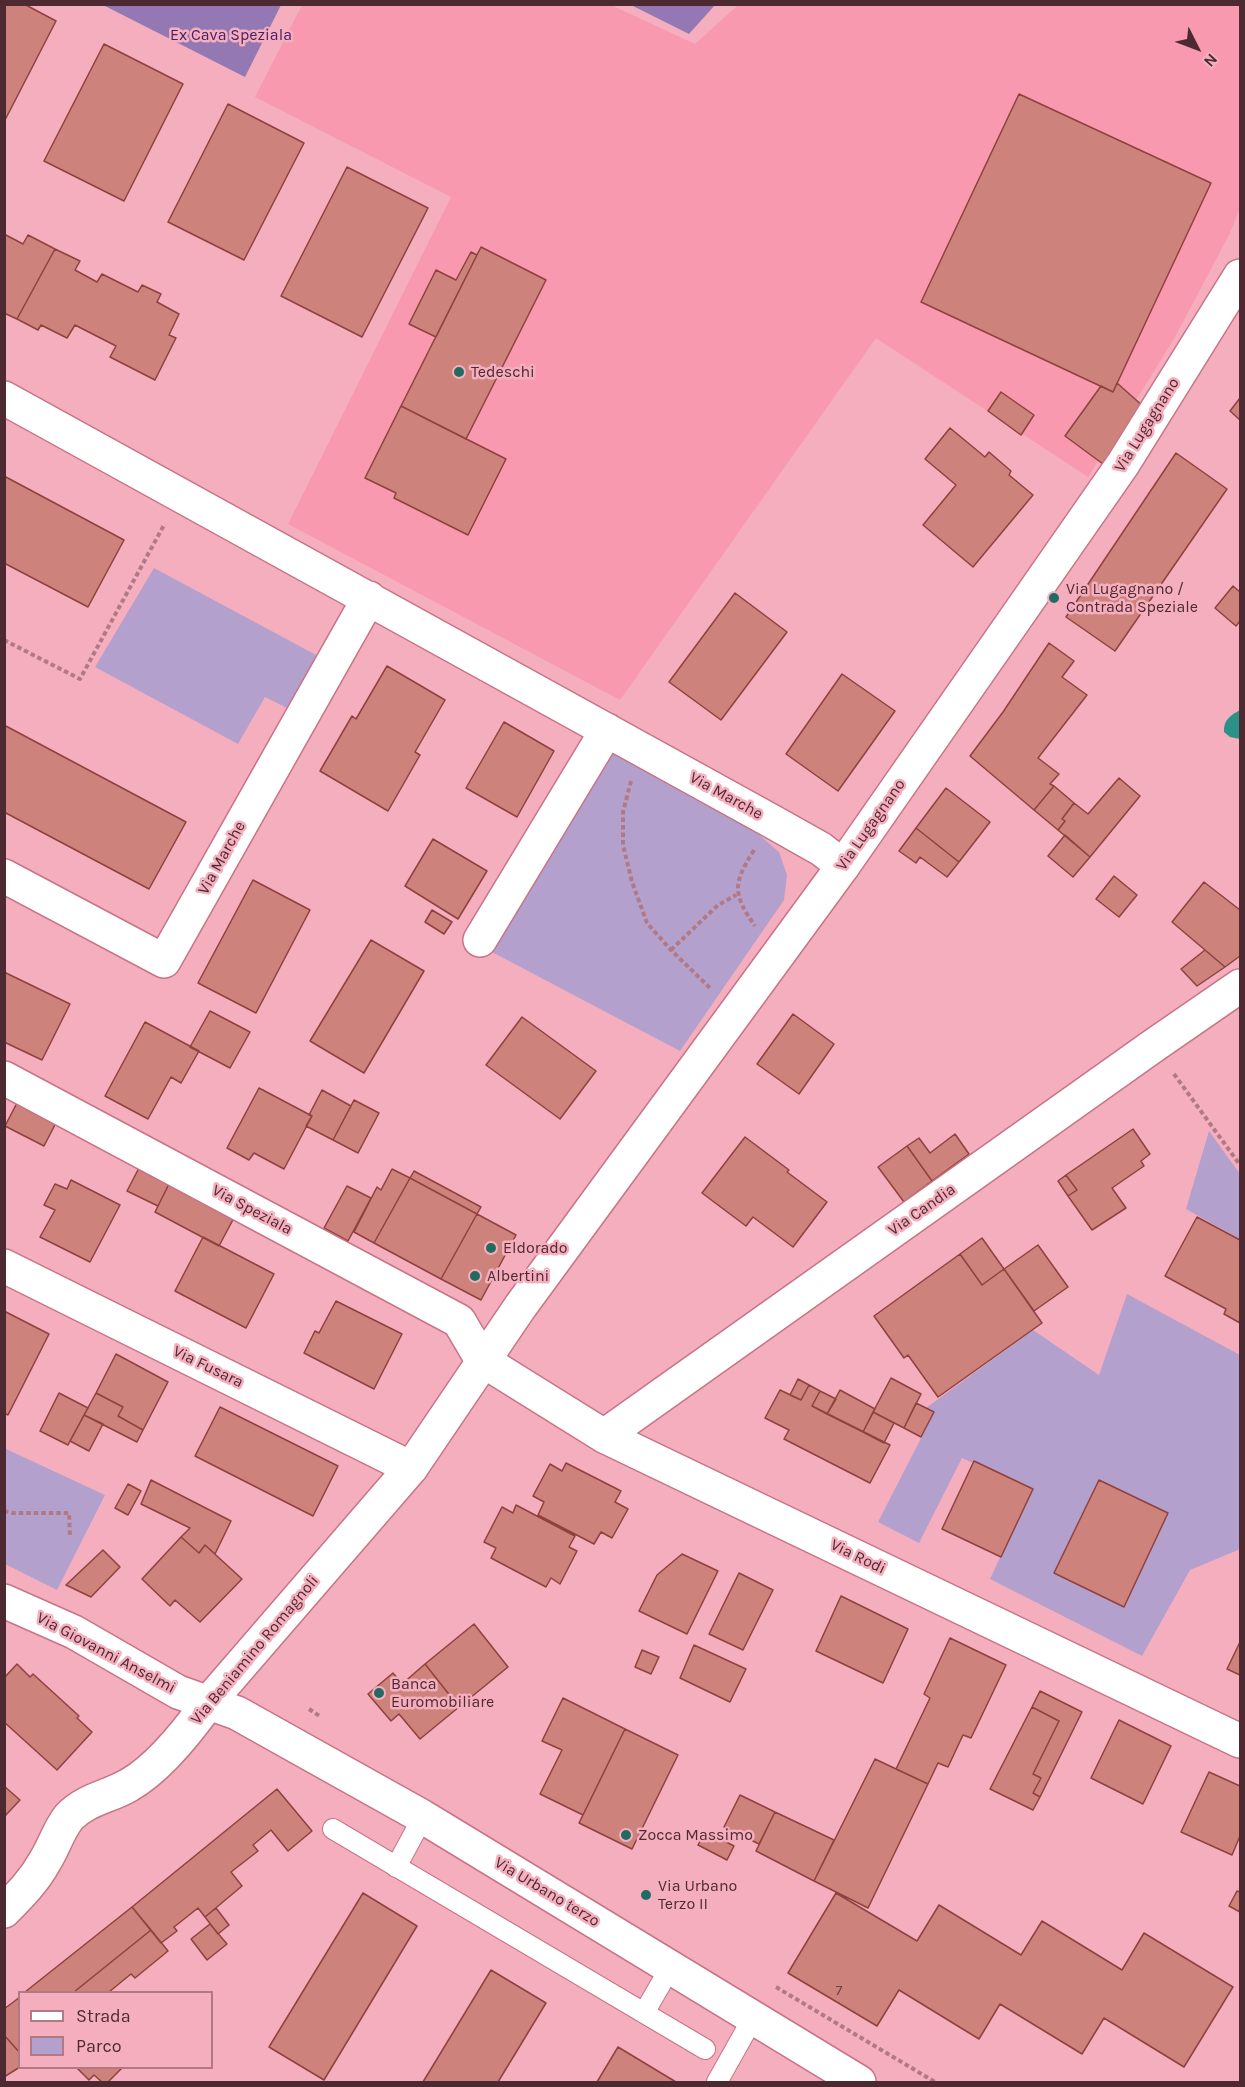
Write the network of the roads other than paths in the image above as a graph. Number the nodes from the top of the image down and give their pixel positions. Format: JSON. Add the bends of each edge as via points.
{"nodes":[{"id":1,"x":1240,"y":276,"type":"edge"},
{"id":2,"x":4,"y":398,"type":"edge"},
{"id":3,"x":369,"y":598,"type":"junction"},
{"id":4,"x":607,"y":730,"type":"junction"},
{"id":5,"x":843,"y":866,"type":"junction"},
{"id":6,"x":4,"y":876,"type":"edge"},
{"id":7,"x":480,"y":940,"type":"dead end"},
{"id":8,"x":1240,"y":986,"type":"edge"},
{"id":9,"x":4,"y":1078,"type":"edge"},
{"id":10,"x":4,"y":1266,"type":"edge"},
{"id":11,"x":482,"y":1360,"type":"junction"},
{"id":12,"x":604,"y":1436,"type":"junction"},
{"id":13,"x":411,"y":1468,"type":"junction"},
{"id":14,"x":8,"y":1609,"type":"edge"},
{"id":15,"x":208,"y":1703,"type":"junction"},
{"id":16,"x":1240,"y":1741,"type":"edge"},
{"id":17,"x":423,"y":1817,"type":"junction"},
{"id":18,"x":333,"y":1830,"type":"dead end"},
{"id":19,"x":396,"y":1867,"type":"junction"},
{"id":20,"x":4,"y":1911,"type":"edge"},
{"id":21,"x":670,"y":1968,"type":"junction"},
{"id":22,"x":644,"y":2013,"type":"junction"},
{"id":23,"x":753,"y":2018,"type":"junction"},
{"id":24,"x":705,"y":2049,"type":"dead end"},
{"id":25,"x":853,"y":2081,"type":"edge"},
{"id":26,"x":717,"y":2082,"type":"edge"}],
"edges":[{"from":1,"to":5,"type":"street","name":"Via Lugagnano","via":[[1123,464]]},
{"from":2,"to":3,"type":"street","name":"Via Marche"},
{"from":3,"to":4,"type":"street","name":"Via Marche"},
{"from":3,"to":6,"type":"street","name":"Via Marche","via":[[164,961]]},
{"from":4,"to":5,"type":"street","name":"Via Marche","via":[[820,849]]},
{"from":4,"to":7,"type":"street"},
{"from":5,"to":11,"type":"street","name":"Via Lugagnano"},
{"from":8,"to":12,"type":"street","name":"Via Candia"},
{"from":9,"to":11,"type":"street","name":"Via Speziala","via":[[459,1321]]},
{"from":10,"to":13,"type":"street","name":"Via Fusara"},
{"from":11,"to":12,"type":"street","name":"Via Rodi"},
{"from":11,"to":13,"type":"street","name":"Via Beniamino Romagnoli"},
{"from":12,"to":16,"type":"street","name":"Via Rodi"},
{"from":13,"to":15,"type":"street","name":"Via Beniamino Romagnoli"},
{"from":14,"to":15,"type":"street","name":"Via Giovanni Anselmi","via":[[74,1632],[178,1692]]},
{"from":15,"to":17,"type":"street","name":"Via Urbano terzo","via":[[237,1713]]},
{"from":15,"to":20,"type":"street","name":"Via Beniamino Romagnoli","via":[[187,1732],[147,1772],[129,1786],[91,1801],[70,1816],[31,1883]]},
{"from":17,"to":19,"type":"lane"},
{"from":17,"to":21,"type":"street","name":"Via Urbano terzo"},
{"from":18,"to":19,"type":"lane"},
{"from":19,"to":22,"type":"lane"},
{"from":21,"to":22,"type":"lane"},
{"from":21,"to":23,"type":"street","name":"Via Urbano terzo"},
{"from":22,"to":24,"type":"lane"},
{"from":23,"to":25,"type":"street","name":"Via Urbano terzo"},
{"from":23,"to":26,"type":"lane"}]}
